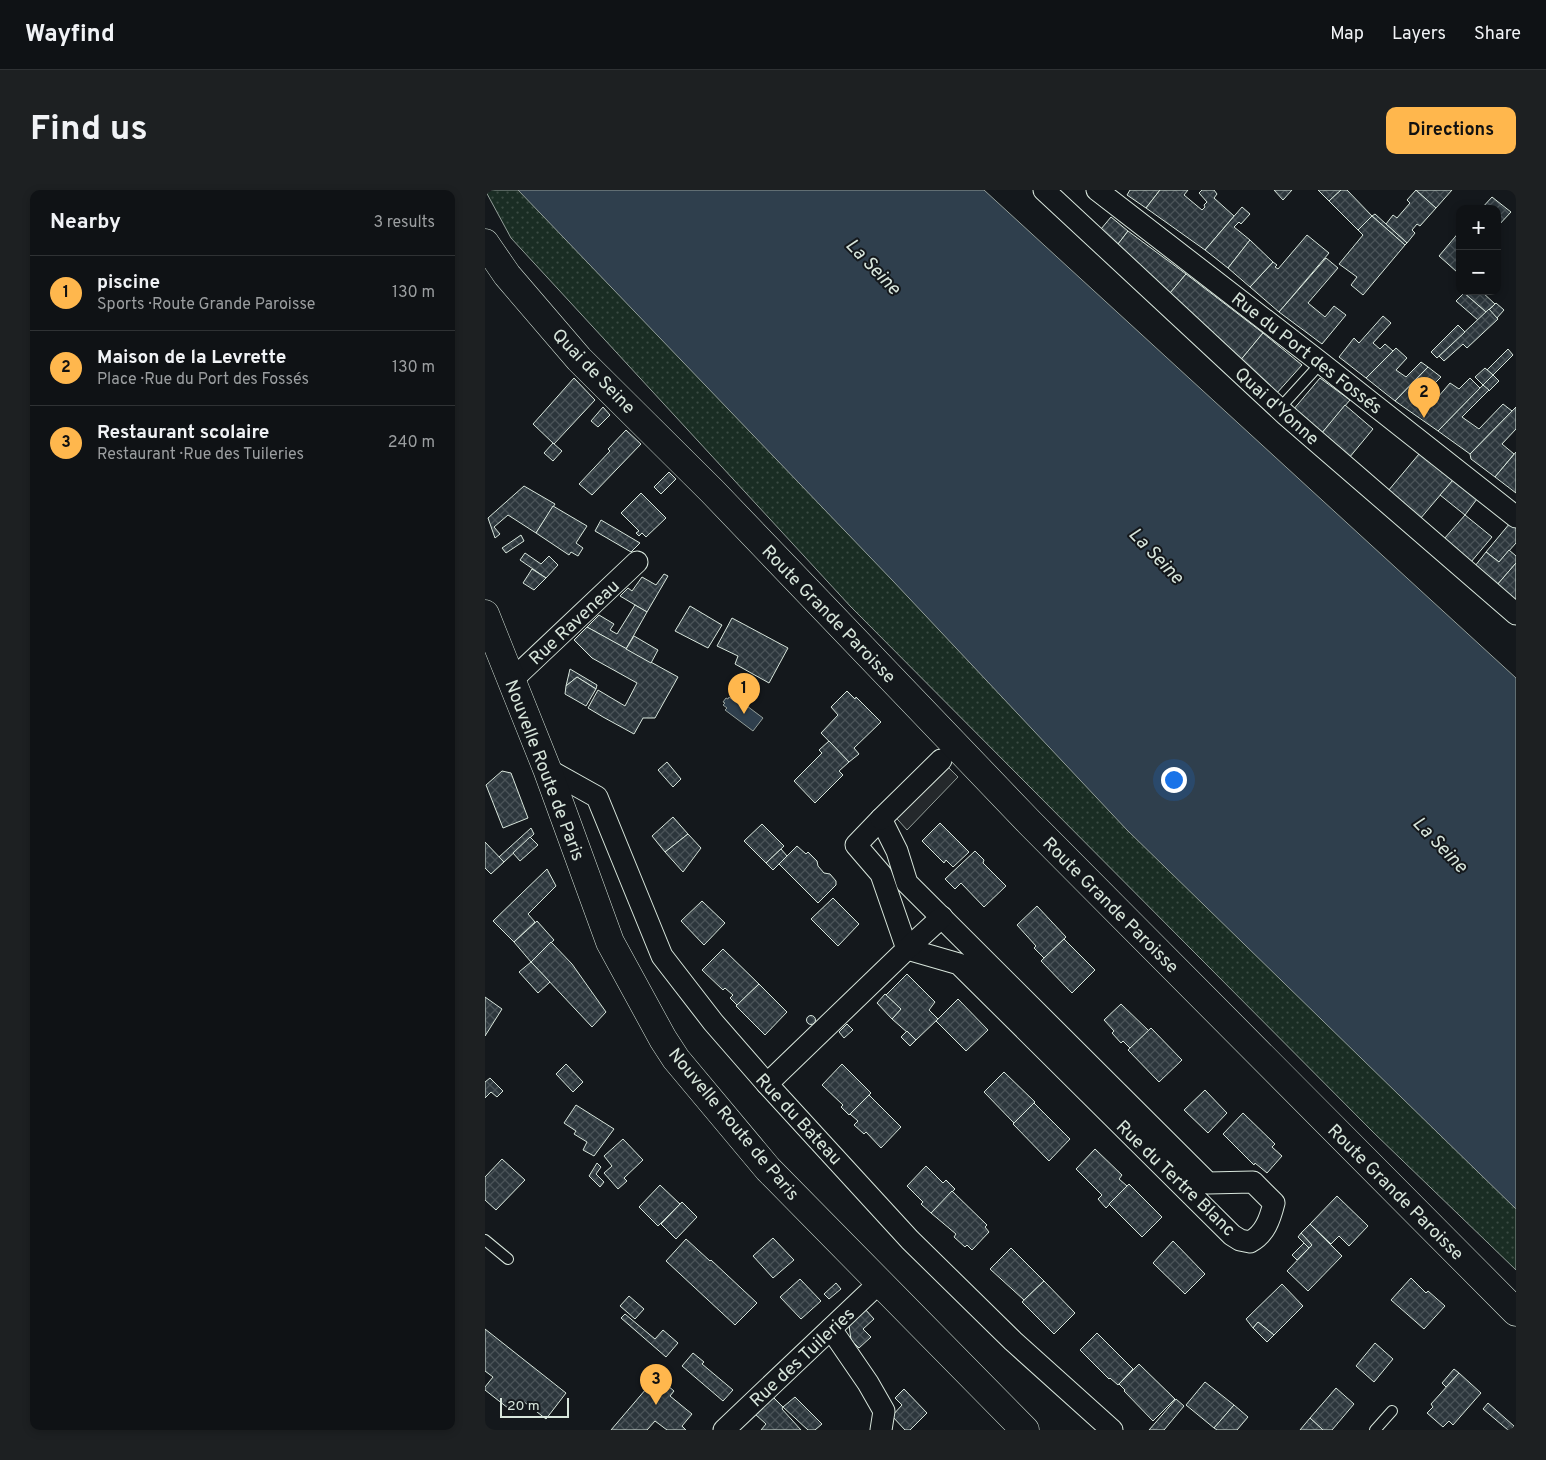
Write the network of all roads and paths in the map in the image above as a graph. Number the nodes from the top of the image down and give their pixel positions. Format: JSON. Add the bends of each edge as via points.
{"nodes":[{"id":1,"x":1044,"y":190,"type":"edge"},
{"id":2,"x":1097,"y":190,"type":"edge"},
{"id":3,"x":485,"y":243,"type":"edge"},
{"id":4,"x":1321,"y":363,"type":"junction"},
{"id":5,"x":1279,"y":409,"type":"junction"},
{"id":6,"x":712,"y":491,"type":"joint"},
{"id":7,"x":1516,"y":517,"type":"edge"},
{"id":8,"x":637,"y":562,"type":"dead end"},
{"id":9,"x":485,"y":614,"type":"edge"},
{"id":10,"x":1516,"y":614,"type":"edge"},
{"id":11,"x":511,"y":682,"type":"junction"},
{"id":12,"x":941,"y":760,"type":"dead end"},
{"id":13,"x":547,"y":770,"type":"junction"},
{"id":14,"x":881,"y":819,"type":"junction"},
{"id":15,"x":942,"y":917,"type":"junction"},
{"id":16,"x":907,"y":949,"type":"junction"},
{"id":17,"x":767,"y":1084,"type":"junction"},
{"id":18,"x":485,"y":1240,"type":"edge"},
{"id":19,"x":508,"y":1259,"type":"dead end"},
{"id":20,"x":879,"y":1283,"type":"junction"},
{"id":21,"x":1516,"y":1312,"type":"edge"},
{"id":22,"x":831,"y":1329,"type":"junction"},
{"id":23,"x":1391,"y":1411,"type":"dead end"},
{"id":24,"x":724,"y":1430,"type":"edge"},
{"id":25,"x":881,"y":1430,"type":"edge"},
{"id":26,"x":1025,"y":1430,"type":"edge"},
{"id":27,"x":1112,"y":1430,"type":"edge"},
{"id":28,"x":1375,"y":1430,"type":"edge"}],
"edges":[{"from":1,"to":5,"type":"street","name":"Quai d'Yonne"},
{"from":2,"to":4,"type":"street","name":"Rue du Port des Fossés"},
{"from":3,"to":6,"type":"main road","name":"Quai de Seine","via":[[507,275],[579,360]]},
{"from":4,"to":5,"type":"lane"},
{"from":4,"to":7,"type":"street","name":"Rue du Port des Fossés"},
{"from":5,"to":10,"type":"street","name":"Quai d'Yonne"},
{"from":6,"to":21,"type":"main road","name":"Route Grande Paroisse","via":[[1030,823]]},
{"from":8,"to":11,"type":"street","name":"Rue Raveneau"},
{"from":9,"to":11,"type":"main road","name":"Nouvelle Route de Paris"},
{"from":11,"to":13,"type":"main road","name":"Nouvelle Route de Paris"},
{"from":12,"to":14,"type":"street"},
{"from":13,"to":17,"type":"street","name":"Rue du Bateau","via":[[597,797],[662,956]]},
{"from":13,"to":20,"type":"main road","name":"Nouvelle Route de Paris","via":[[610,942],[675,1059],[768,1169]]},
{"from":14,"to":15,"type":"street","name":"Rue du Tertre Blanc","via":[[897,851],[907,883]]},
{"from":14,"to":16,"type":"street","via":[[856,845],[881,874]]},
{"from":15,"to":16,"type":"street"},
{"from":15,"to":16,"type":"street","name":"Rue du Tertre Blanc","via":[[1208,1183],[1253,1182],[1274,1203],[1271,1217],[1259,1237],[1250,1242],[1232,1235],[959,964]]},
{"from":16,"to":17,"type":"street"},
{"from":17,"to":27,"type":"street","name":"Rue du Bateau","via":[[910,1240],[1013,1341]]},
{"from":18,"to":19,"type":"lane"},
{"from":20,"to":22,"type":"street","name":"Rue des Tuileries"},
{"from":20,"to":26,"type":"main road","name":"Nouvelle Route de Paris"},
{"from":22,"to":24,"type":"street","name":"Rue des Tuileries"},
{"from":22,"to":25,"type":"street","via":[[869,1383],[884,1411]]},
{"from":23,"to":28,"type":"lane"}]}
